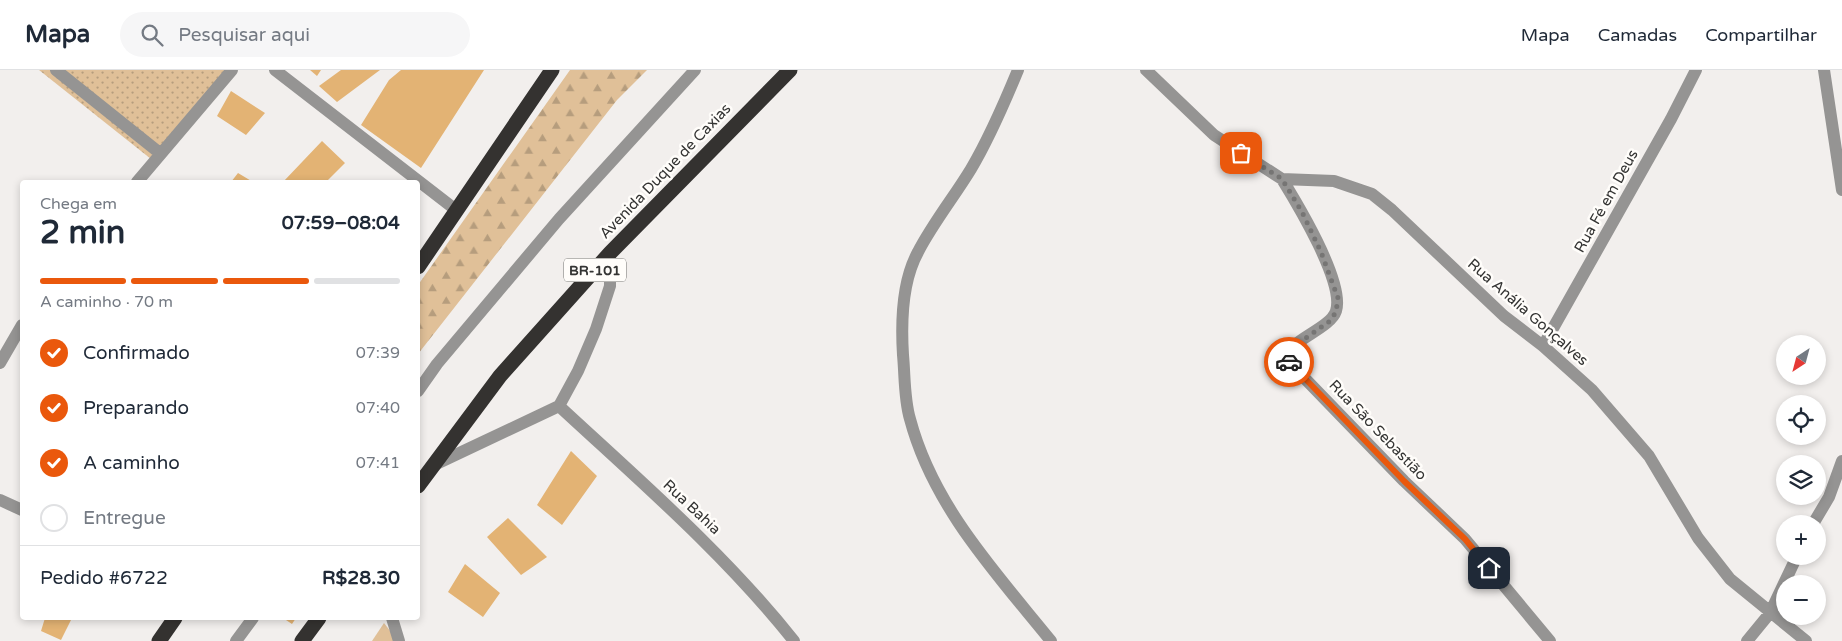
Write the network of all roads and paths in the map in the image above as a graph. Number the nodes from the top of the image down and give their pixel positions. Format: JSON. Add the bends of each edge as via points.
{"nodes":[{"id":1,"x":56,"y":70,"type":"edge"},
{"id":2,"x":232,"y":70,"type":"edge"},
{"id":3,"x":275,"y":70,"type":"edge"},
{"id":4,"x":552,"y":70,"type":"edge"},
{"id":5,"x":695,"y":70,"type":"edge"},
{"id":6,"x":790,"y":70,"type":"edge"},
{"id":7,"x":1018,"y":70,"type":"edge"},
{"id":8,"x":1146,"y":70,"type":"edge"},
{"id":9,"x":1696,"y":70,"type":"edge"},
{"id":10,"x":1824,"y":70,"type":"edge"},
{"id":11,"x":161,"y":154,"type":"junction"},
{"id":12,"x":1282,"y":179,"type":"junction"},
{"id":13,"x":139,"y":180,"type":"edge"},
{"id":14,"x":417,"y":180,"type":"edge"},
{"id":15,"x":420,"y":182,"type":"edge"},
{"id":16,"x":1842,"y":190,"type":"edge"},
{"id":17,"x":456,"y":210,"type":"junction"},
{"id":18,"x":610,"y":253,"type":"junction"},
{"id":19,"x":420,"y":264,"type":"edge"},
{"id":20,"x":20,"y":329,"type":"edge"},
{"id":21,"x":1543,"y":346,"type":"junction"},
{"id":22,"x":0,"y":363,"type":"edge"},
{"id":23,"x":420,"y":388,"type":"edge"},
{"id":24,"x":559,"y":406,"type":"junction"},
{"id":25,"x":1842,"y":461,"type":"edge"},
{"id":26,"x":434,"y":465,"type":"junction"},
{"id":27,"x":420,"y":483,"type":"edge"},
{"id":28,"x":0,"y":500,"type":"edge"},
{"id":29,"x":20,"y":509,"type":"edge"},
{"id":30,"x":1819,"y":515,"type":"edge"},
{"id":31,"x":1793,"y":565,"type":"edge"},
{"id":32,"x":1770,"y":613,"type":"junction"},
{"id":33,"x":174,"y":620,"type":"edge"},
{"id":34,"x":252,"y":620,"type":"edge"},
{"id":35,"x":318,"y":620,"type":"edge"},
{"id":36,"x":393,"y":620,"type":"edge"},
{"id":37,"x":159,"y":641,"type":"edge"},
{"id":38,"x":236,"y":641,"type":"edge"},
{"id":39,"x":302,"y":641,"type":"edge"},
{"id":40,"x":399,"y":641,"type":"edge"},
{"id":41,"x":794,"y":641,"type":"edge"},
{"id":42,"x":1051,"y":641,"type":"edge"},
{"id":43,"x":1550,"y":641,"type":"edge"},
{"id":44,"x":1747,"y":641,"type":"edge"},
{"id":45,"x":1806,"y":641,"type":"edge"}],
"edges":[{"from":1,"to":11,"type":"street"},
{"from":2,"to":11,"type":"street"},
{"from":3,"to":14,"type":"street"},
{"from":4,"to":17,"type":"highway"},
{"from":5,"to":23,"type":"street","via":[[558,219]]},
{"from":6,"to":18,"type":"highway","name":"Avenida Duque de Caxias","number":"BR-101"},
{"from":7,"to":42,"type":"street","via":[[980,152],[917,253],[904,293],[902,336],[909,418],[939,490],[967,537]]},
{"from":8,"to":12,"type":"street","via":[[1214,136]]},
{"from":9,"to":21,"type":"street","name":"Rua Fé em Deus"},
{"from":10,"to":16,"type":"street"},
{"from":11,"to":13,"type":"street"},
{"from":12,"to":21,"type":"street","name":"Rua Anália Gonçalves","via":[[1334,180],[1372,194],[1428,242],[1504,316]]},
{"from":12,"to":43,"type":"street","name":"Rua São Sebastião","via":[[1321,252],[1338,298],[1336,312],[1330,321],[1290,349],[1287,360],[1465,539]]},
{"from":15,"to":17,"type":"street"},
{"from":17,"to":19,"type":"highway"},
{"from":18,"to":24,"type":"street","via":[[610,286],[596,329]]},
{"from":18,"to":26,"type":"highway","name":"Avenida Duque de Caxias","number":"BR-101","via":[[500,376]]},
{"from":20,"to":22,"type":"street"},
{"from":21,"to":32,"type":"street","name":"Rua Anália Gonçalves","via":[[1592,390],[1642,448],[1698,538],[1730,579]]},
{"from":24,"to":26,"type":"street"},
{"from":24,"to":41,"type":"street","name":"Rua Bahia","via":[[710,547]]},
{"from":25,"to":30,"type":"street"},
{"from":26,"to":27,"type":"highway","name":"Avenida Duque de Caxias","number":"BR-101"},
{"from":28,"to":29,"type":"street"},
{"from":31,"to":32,"type":"street"},
{"from":32,"to":44,"type":"street"},
{"from":32,"to":45,"type":"street","name":"Rua Anália Gonçalves"},
{"from":33,"to":37,"type":"highway"},
{"from":34,"to":38,"type":"street"},
{"from":35,"to":39,"type":"highway"},
{"from":36,"to":40,"type":"street"}]}
